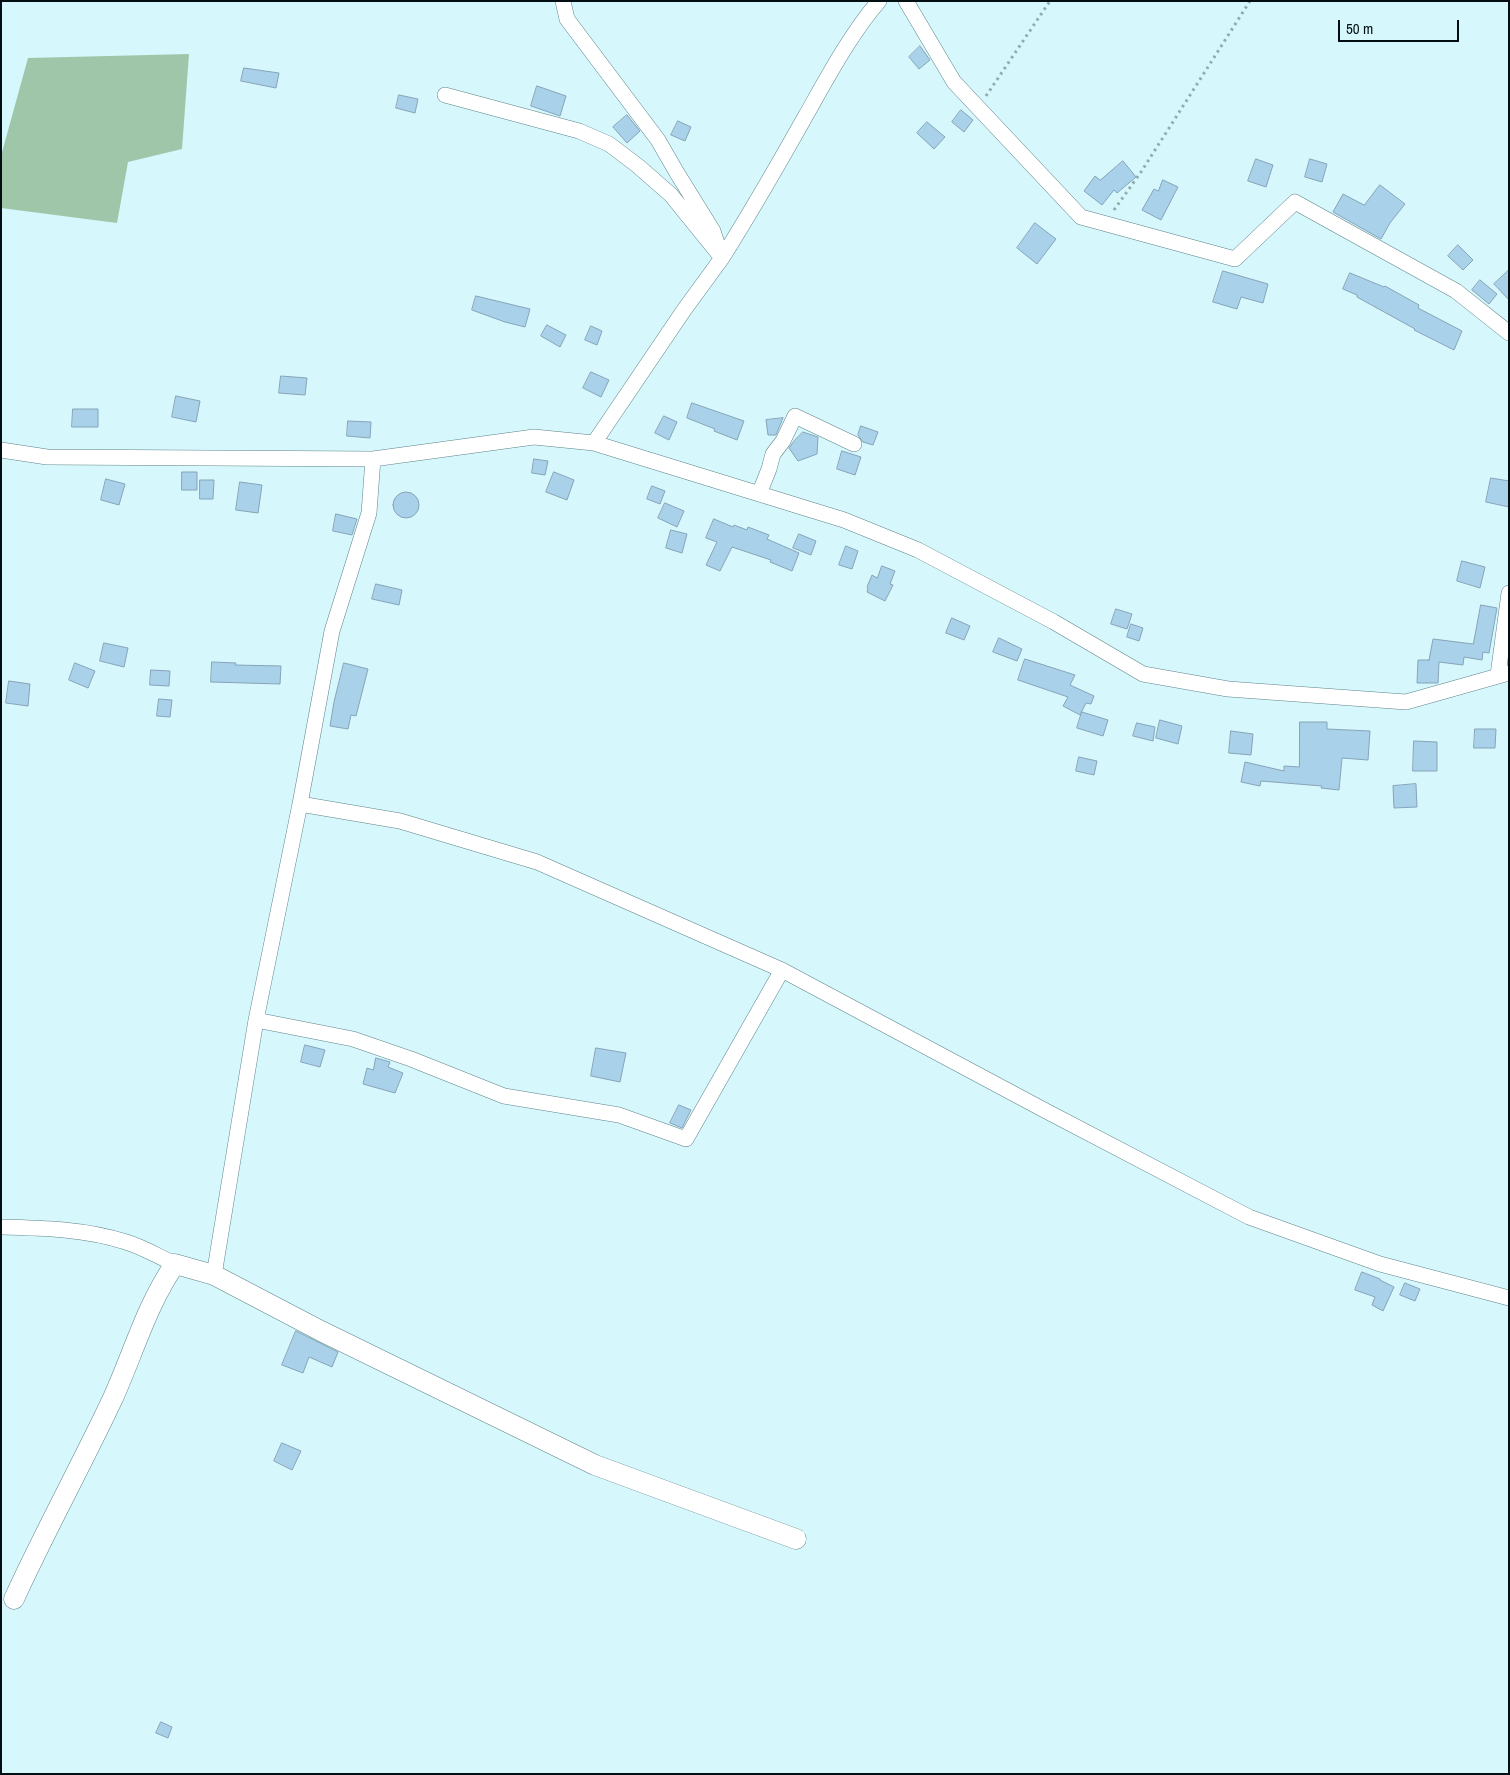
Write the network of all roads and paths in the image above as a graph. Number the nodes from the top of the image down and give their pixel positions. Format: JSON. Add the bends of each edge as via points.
{"nodes":[{"id":1,"x":563,"y":1,"type":"edge"},
{"id":2,"x":879,"y":1,"type":"edge"},
{"id":3,"x":906,"y":1,"type":"edge"},
{"id":4,"x":1050,"y":1,"type":"edge"},
{"id":5,"x":1250,"y":1,"type":"edge"},
{"id":6,"x":445,"y":95,"type":"dead end"},
{"id":7,"x":979,"y":107,"type":"junction"},
{"id":8,"x":1105,"y":224,"type":"junction"},
{"id":9,"x":722,"y":258,"type":"junction"},
{"id":10,"x":1509,"y":333,"type":"edge"},
{"id":11,"x":594,"y":443,"type":"junction"},
{"id":12,"x":854,"y":444,"type":"dead end"},
{"id":13,"x":1,"y":450,"type":"edge"},
{"id":14,"x":373,"y":459,"type":"junction"},
{"id":15,"x":759,"y":494,"type":"junction"},
{"id":16,"x":1509,"y":593,"type":"edge"},
{"id":17,"x":1503,"y":674,"type":"edge"},
{"id":18,"x":300,"y":804,"type":"junction"},
{"id":19,"x":782,"y":970,"type":"junction"},
{"id":20,"x":256,"y":1020,"type":"junction"},
{"id":21,"x":1,"y":1227,"type":"edge"},
{"id":22,"x":175,"y":1264,"type":"junction"},
{"id":23,"x":214,"y":1275,"type":"junction"},
{"id":24,"x":1509,"y":1298,"type":"edge"},
{"id":25,"x":796,"y":1538,"type":"dead end"},
{"id":26,"x":14,"y":1600,"type":"dead end"}],
"edges":[{"from":1,"to":9,"type":"street","via":[[567,20],[658,140],[713,231]]},
{"from":2,"to":9,"type":"street","via":[[866,15]]},
{"from":3,"to":7,"type":"street","via":[[954,82]]},
{"from":4,"to":7,"type":"path"},
{"from":5,"to":8,"type":"path"},
{"from":6,"to":9,"type":"street","via":[[579,131],[609,144],[671,195]]},
{"from":7,"to":8,"type":"street","via":[[1081,217]]},
{"from":8,"to":10,"type":"street","via":[[1235,258],[1295,202],[1456,291]]},
{"from":9,"to":11,"type":"street"},
{"from":11,"to":14,"type":"street","via":[[534,437]]},
{"from":11,"to":15,"type":"street"},
{"from":12,"to":15,"type":"street","via":[[795,416],[784,441],[772,454]]},
{"from":13,"to":14,"type":"street","via":[[47,458]]},
{"from":14,"to":18,"type":"street","via":[[369,513],[332,631]]},
{"from":15,"to":17,"type":"street","via":[[844,520],[918,550],[1054,622],[1143,674],[1228,689],[1406,702]]},
{"from":16,"to":17,"type":"street"},
{"from":18,"to":19,"type":"street","via":[[400,821],[537,862]]},
{"from":18,"to":20,"type":"street"},
{"from":19,"to":20,"type":"street","via":[[686,1139],[619,1115],[504,1096],[411,1058],[353,1040]]},
{"from":19,"to":24,"type":"street","via":[[1250,1217],[1380,1264]]},
{"from":20,"to":23,"type":"street"},
{"from":21,"to":22,"type":"street","via":[[86,1232],[128,1242]]},
{"from":22,"to":23,"type":"street"},
{"from":22,"to":26,"type":"street","via":[[162,1283],[113,1398]]},
{"from":23,"to":25,"type":"street","via":[[595,1464]]}]}
